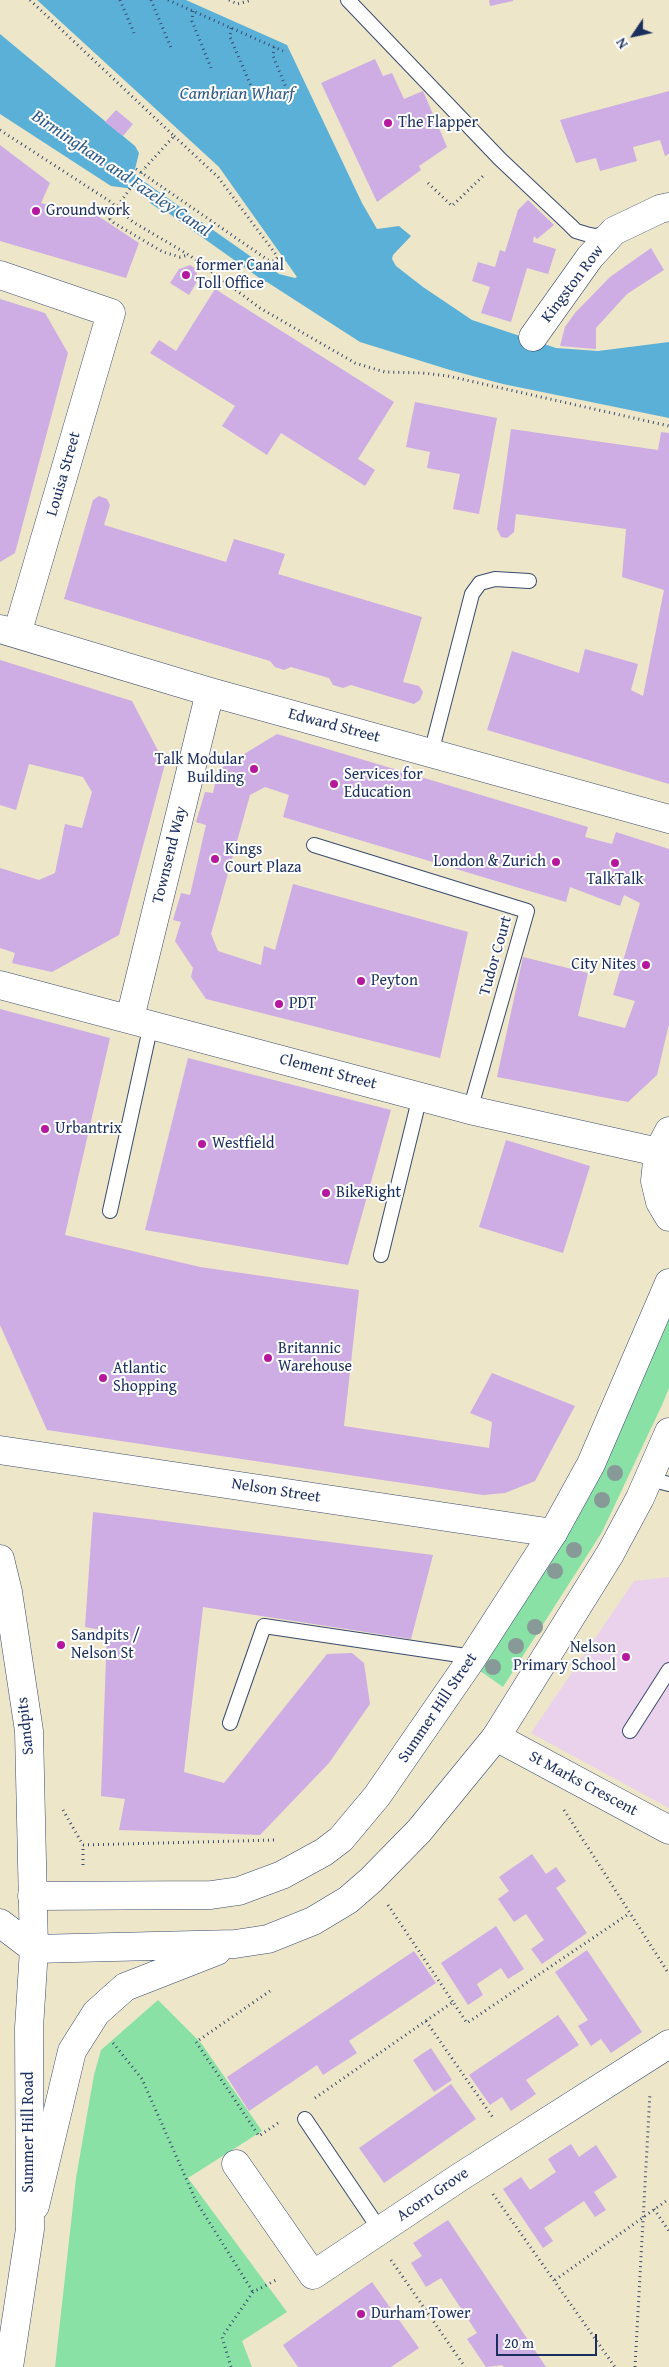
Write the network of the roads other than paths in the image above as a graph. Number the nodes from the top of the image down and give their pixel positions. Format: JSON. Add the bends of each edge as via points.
{"nodes":[{"id":1,"x":348,"y":0,"type":"edge"},
{"id":2,"x":669,"y":207,"type":"edge"},
{"id":3,"x":614,"y":231,"type":"junction"},
{"id":4,"x":0,"y":275,"type":"edge"},
{"id":5,"x":533,"y":337,"type":"dead end"},
{"id":6,"x":529,"y":581,"type":"dead end"},
{"id":7,"x":9,"y":632,"type":"edge"},
{"id":8,"x":210,"y":692,"type":"junction"},
{"id":9,"x":431,"y":753,"type":"junction"},
{"id":10,"x":669,"y":819,"type":"edge"},
{"id":11,"x":314,"y":845,"type":"dead end"},
{"id":12,"x":0,"y":985,"type":"edge"},
{"id":13,"x":140,"y":1021,"type":"junction"},
{"id":14,"x":420,"y":1096,"type":"junction"},
{"id":15,"x":470,"y":1110,"type":"junction"},
{"id":16,"x":664,"y":1141,"type":"edge"},
{"id":17,"x":110,"y":1211,"type":"dead end"},
{"id":18,"x":669,"y":1217,"type":"edge"},
{"id":19,"x":381,"y":1255,"type":"dead end"},
{"id":20,"x":669,"y":1283,"type":"edge"},
{"id":21,"x":669,"y":1432,"type":"edge"},
{"id":22,"x":0,"y":1450,"type":"edge"},
{"id":23,"x":659,"y":1482,"type":"edge"},
{"id":24,"x":553,"y":1533,"type":"junction"},
{"id":25,"x":0,"y":1559,"type":"edge"},
{"id":26,"x":472,"y":1657,"type":"junction"},
{"id":27,"x":669,"y":1670,"type":"edge"},
{"id":28,"x":230,"y":1723,"type":"dead end"},
{"id":29,"x":630,"y":1731,"type":"dead end"},
{"id":30,"x":496,"y":1737,"type":"junction"},
{"id":31,"x":669,"y":1830,"type":"edge"},
{"id":32,"x":32,"y":1896,"type":"junction"},
{"id":33,"x":0,"y":1909,"type":"edge"},
{"id":34,"x":0,"y":1923,"type":"edge"},
{"id":35,"x":235,"y":1944,"type":"junction"},
{"id":36,"x":34,"y":1949,"type":"junction"},
{"id":37,"x":660,"y":2050,"type":"edge"},
{"id":38,"x":305,"y":2119,"type":"dead end"},
{"id":39,"x":236,"y":2164,"type":"dead end"},
{"id":40,"x":30,"y":2229,"type":"junction"},
{"id":41,"x":377,"y":2232,"type":"junction"},
{"id":42,"x":9,"y":2367,"type":"edge"}],
"edges":[{"from":1,"to":3,"type":"lane","via":[[500,159],[576,231],[595,236]]},
{"from":2,"to":3,"type":"street","name":"Kingston Row","via":[[660,208]]},
{"from":3,"to":5,"type":"street","name":"Kingston Row","via":[[590,256]]},
{"from":4,"to":7,"type":"street","name":"Louisa Street","via":[[111,313]]},
{"from":6,"to":9,"type":"lane","via":[[494,578],[480,583],[472,594]]},
{"from":7,"to":8,"type":"street","name":"Edward Street"},
{"from":8,"to":9,"type":"street","name":"Edward Street"},
{"from":8,"to":13,"type":"street","name":"Townsend Way"},
{"from":9,"to":10,"type":"street","name":"Edward Street"},
{"from":11,"to":15,"type":"lane","name":"Tudor Court","via":[[527,911]]},
{"from":12,"to":13,"type":"street","name":"Clement Street"},
{"from":13,"to":14,"type":"street","name":"Clement Street"},
{"from":13,"to":17,"type":"lane"},
{"from":14,"to":15,"type":"street","name":"Clement Street"},
{"from":14,"to":19,"type":"lane"},
{"from":15,"to":16,"type":"street","name":"Clement Street"},
{"from":16,"to":18,"type":"street","via":[[655,1181],[660,1202]]},
{"from":20,"to":24,"type":"street","name":"Summer Hill Street","via":[[591,1464]]},
{"from":21,"to":23,"type":"street"},
{"from":22,"to":24,"type":"street","name":"Nelson Street"},
{"from":23,"to":30,"type":"street","via":[[610,1554]]},
{"from":24,"to":26,"type":"street","name":"Summer Hill Street"},
{"from":25,"to":32,"type":"street","name":"Sandpits","via":[[29,1731]]},
{"from":26,"to":28,"type":"lane","via":[[264,1626]]},
{"from":26,"to":32,"type":"street","name":"Summer Hill Street","via":[[377,1796],[347,1832],[324,1852],[239,1891]]},
{"from":27,"to":29,"type":"lane"},
{"from":30,"to":31,"type":"street","name":"St Marks Crescent"},
{"from":30,"to":35,"type":"street","via":[[419,1832],[348,1900],[313,1921],[268,1939]]},
{"from":32,"to":33,"type":"street"},
{"from":32,"to":36,"type":"street","name":"Summer Hill Road"},
{"from":34,"to":36,"type":"street"},
{"from":35,"to":36,"type":"street"},
{"from":35,"to":40,"type":"street","via":[[125,1988],[96,2013],[72,2052]]},
{"from":36,"to":40,"type":"street","name":"Summer Hill Road","via":[[29,2028]]},
{"from":37,"to":41,"type":"street","name":"Acorn Grove"},
{"from":38,"to":41,"type":"lane"},
{"from":39,"to":41,"type":"street","name":"Acorn Grove","via":[[313,2275]]},
{"from":40,"to":42,"type":"street","name":"Summer Hill Road"}]}
